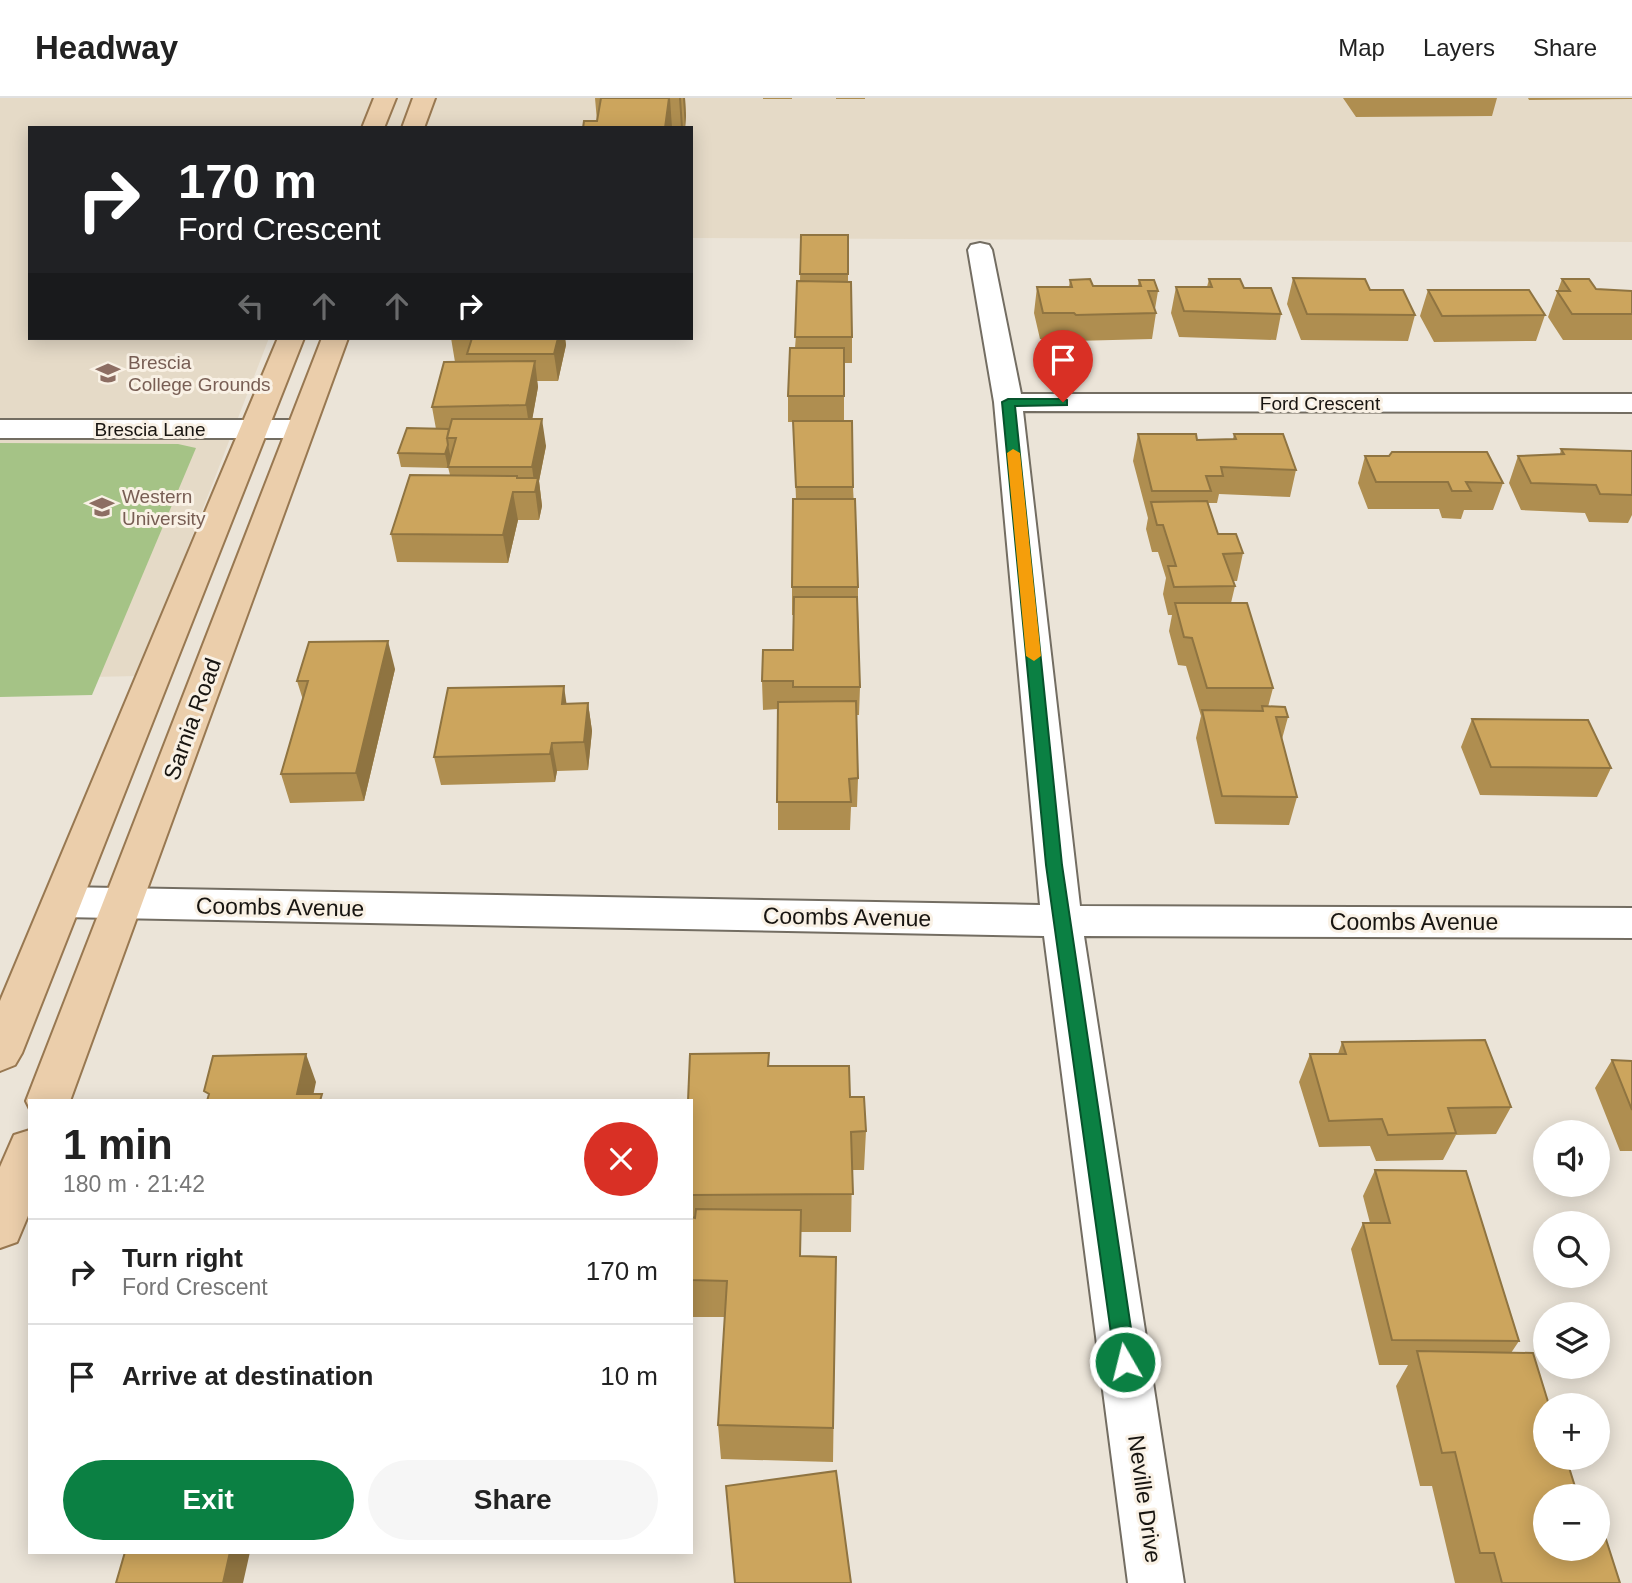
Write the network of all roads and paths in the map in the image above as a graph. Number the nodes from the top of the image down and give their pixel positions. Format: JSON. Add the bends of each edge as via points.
{"nodes":[{"id":1,"x":385,"y":98,"type":"edge"},
{"id":2,"x":424,"y":98,"type":"edge"},
{"id":3,"x":374,"y":126,"type":"edge"},
{"id":4,"x":414,"y":126,"type":"edge"},
{"id":5,"x":979,"y":250,"type":"dead end"},
{"id":6,"x":290,"y":340,"type":"edge"},
{"id":7,"x":334,"y":340,"type":"edge"},
{"id":8,"x":1008,"y":402,"type":"junction"},
{"id":9,"x":1632,"y":403,"type":"edge"},
{"id":10,"x":0,"y":429,"type":"edge"},
{"id":11,"x":256,"y":429,"type":"junction"},
{"id":12,"x":300,"y":429,"type":"junction"},
{"id":13,"x":62,"y":902,"type":"junction"},
{"id":14,"x":123,"y":905,"type":"junction"},
{"id":15,"x":1062,"y":920,"type":"junction"},
{"id":16,"x":1632,"y":923,"type":"edge"},
{"id":17,"x":0,"y":1053,"type":"edge"},
{"id":18,"x":49,"y":1099,"type":"edge"},
{"id":19,"x":28,"y":1154,"type":"edge"},
{"id":20,"x":0,"y":1227,"type":"edge"},
{"id":21,"x":1156,"y":1583,"type":"edge"}],
"edges":[{"from":1,"to":3,"type":"main road"},
{"from":2,"to":4,"type":"main road"},
{"from":5,"to":8,"type":"street","name":"Neville Drive"},
{"from":6,"to":11,"type":"main road"},
{"from":7,"to":12,"type":"main road","name":"Sarnia Road"},
{"from":8,"to":9,"type":"street","name":"Ford Crescent"},
{"from":8,"to":15,"type":"street","name":"Neville Drive"},
{"from":10,"to":11,"type":"street","name":"Brescia Lane"},
{"from":11,"to":12,"type":"street","name":"Brescia Lane"},
{"from":11,"to":13,"type":"main road"},
{"from":12,"to":14,"type":"main road","name":"Sarnia Road"},
{"from":13,"to":14,"type":"street","name":"Coombs Avenue"},
{"from":13,"to":17,"type":"main road"},
{"from":14,"to":15,"type":"street","name":"Coombs Avenue"},
{"from":14,"to":18,"type":"main road","name":"Sarnia Road"},
{"from":15,"to":16,"type":"street","name":"Coombs Avenue"},
{"from":15,"to":21,"type":"street","name":"Neville Drive"},
{"from":19,"to":20,"type":"main road"}]}
